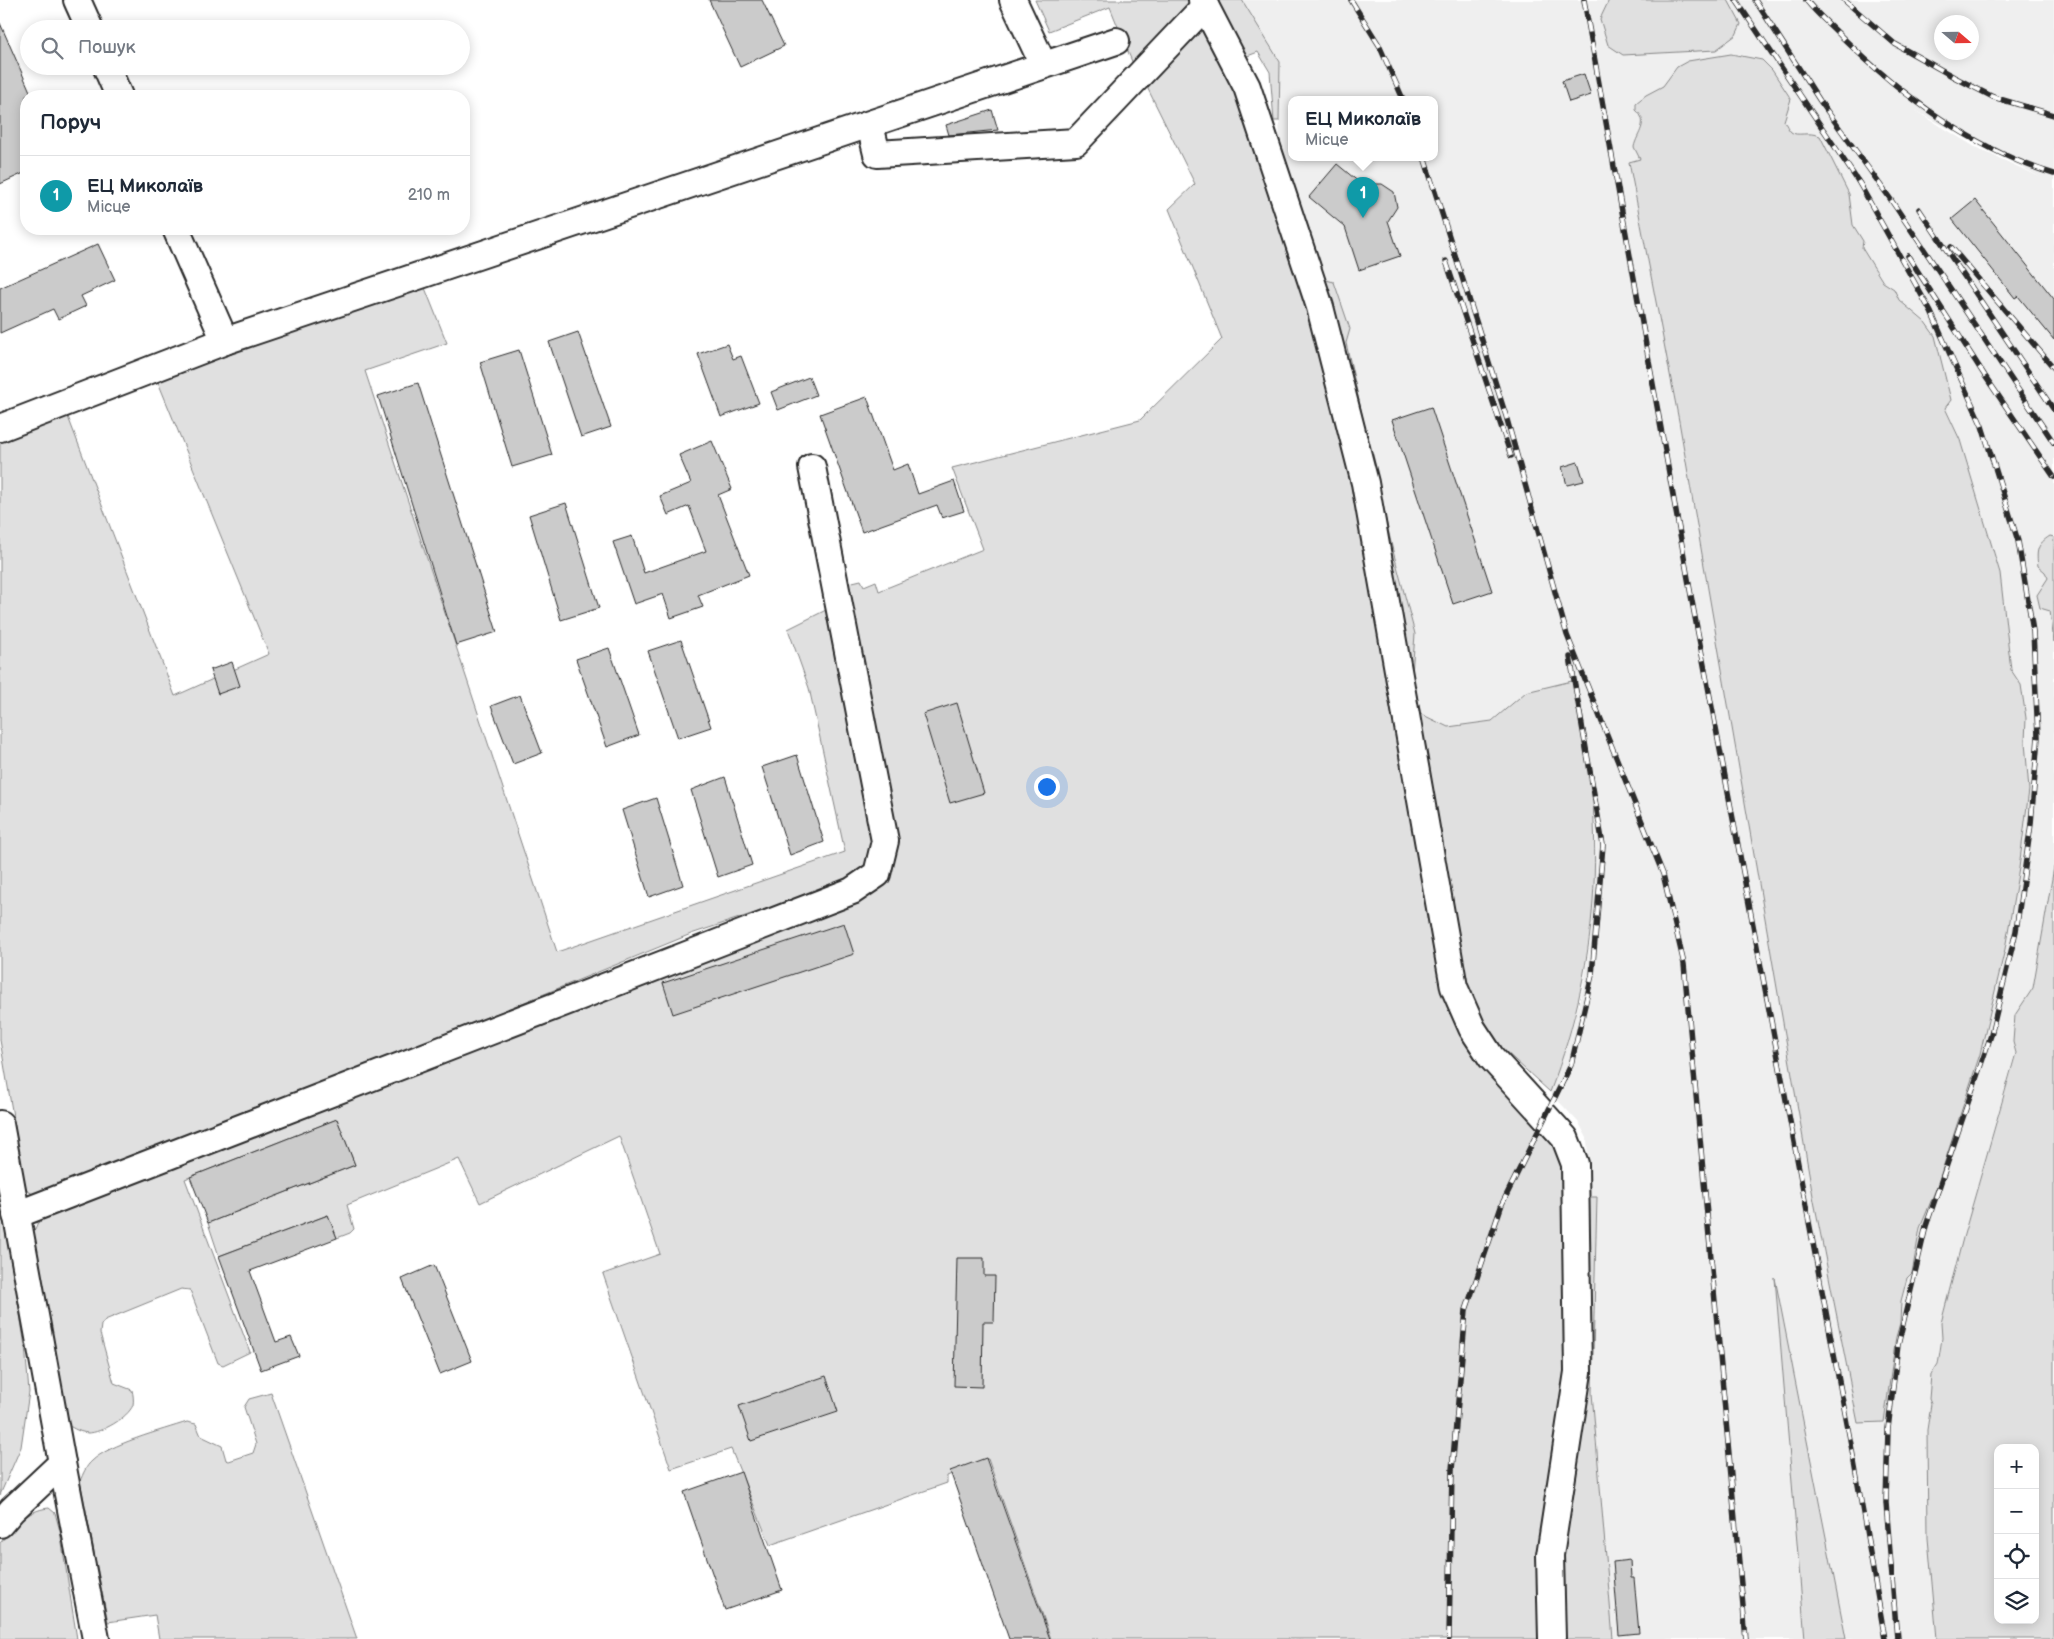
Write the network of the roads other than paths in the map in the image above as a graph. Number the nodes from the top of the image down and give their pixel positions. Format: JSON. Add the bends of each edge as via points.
{"nodes":[{"id":1,"x":77,"y":0,"type":"edge"},
{"id":2,"x":1013,"y":0,"type":"edge"},
{"id":3,"x":1203,"y":3,"type":"edge"},
{"id":4,"x":86,"y":20,"type":"edge"},
{"id":5,"x":1116,"y":41,"type":"dead end"},
{"id":6,"x":1043,"y":64,"type":"junction"},
{"id":7,"x":110,"y":75,"type":"edge"},
{"id":8,"x":116,"y":90,"type":"edge"},
{"id":9,"x":870,"y":125,"type":"junction"},
{"id":10,"x":179,"y":235,"type":"edge"},
{"id":11,"x":225,"y":341,"type":"junction"},
{"id":12,"x":0,"y":428,"type":"edge"},
{"id":13,"x":812,"y":467,"type":"dead end"},
{"id":14,"x":0,"y":1124,"type":"edge"},
{"id":15,"x":16,"y":1216,"type":"junction"},
{"id":16,"x":62,"y":1463,"type":"junction"},
{"id":17,"x":0,"y":1524,"type":"edge"},
{"id":18,"x":96,"y":1639,"type":"edge"},
{"id":19,"x":1552,"y":1639,"type":"edge"}],
"edges":[{"from":1,"to":4,"type":"street"},
{"from":2,"to":6,"type":"street"},
{"from":3,"to":9,"type":"street","via":[[1076,142],[878,154]]},
{"from":3,"to":19,"type":"street","via":[[1247,87],[1320,307],[1332,353],[1365,483],[1454,987],[1472,1028],[1491,1056],[1565,1138],[1575,1164],[1578,1372],[1550,1555]]},
{"from":5,"to":6,"type":"street"},
{"from":6,"to":9,"type":"street"},
{"from":7,"to":8,"type":"street"},
{"from":9,"to":11,"type":"street"},
{"from":10,"to":11,"type":"street"},
{"from":11,"to":12,"type":"street"},
{"from":13,"to":15,"type":"street","via":[[885,841],[877,874],[852,892]]},
{"from":14,"to":15,"type":"street"},
{"from":15,"to":16,"type":"street"},
{"from":16,"to":17,"type":"street"},
{"from":16,"to":18,"type":"street"}]}
